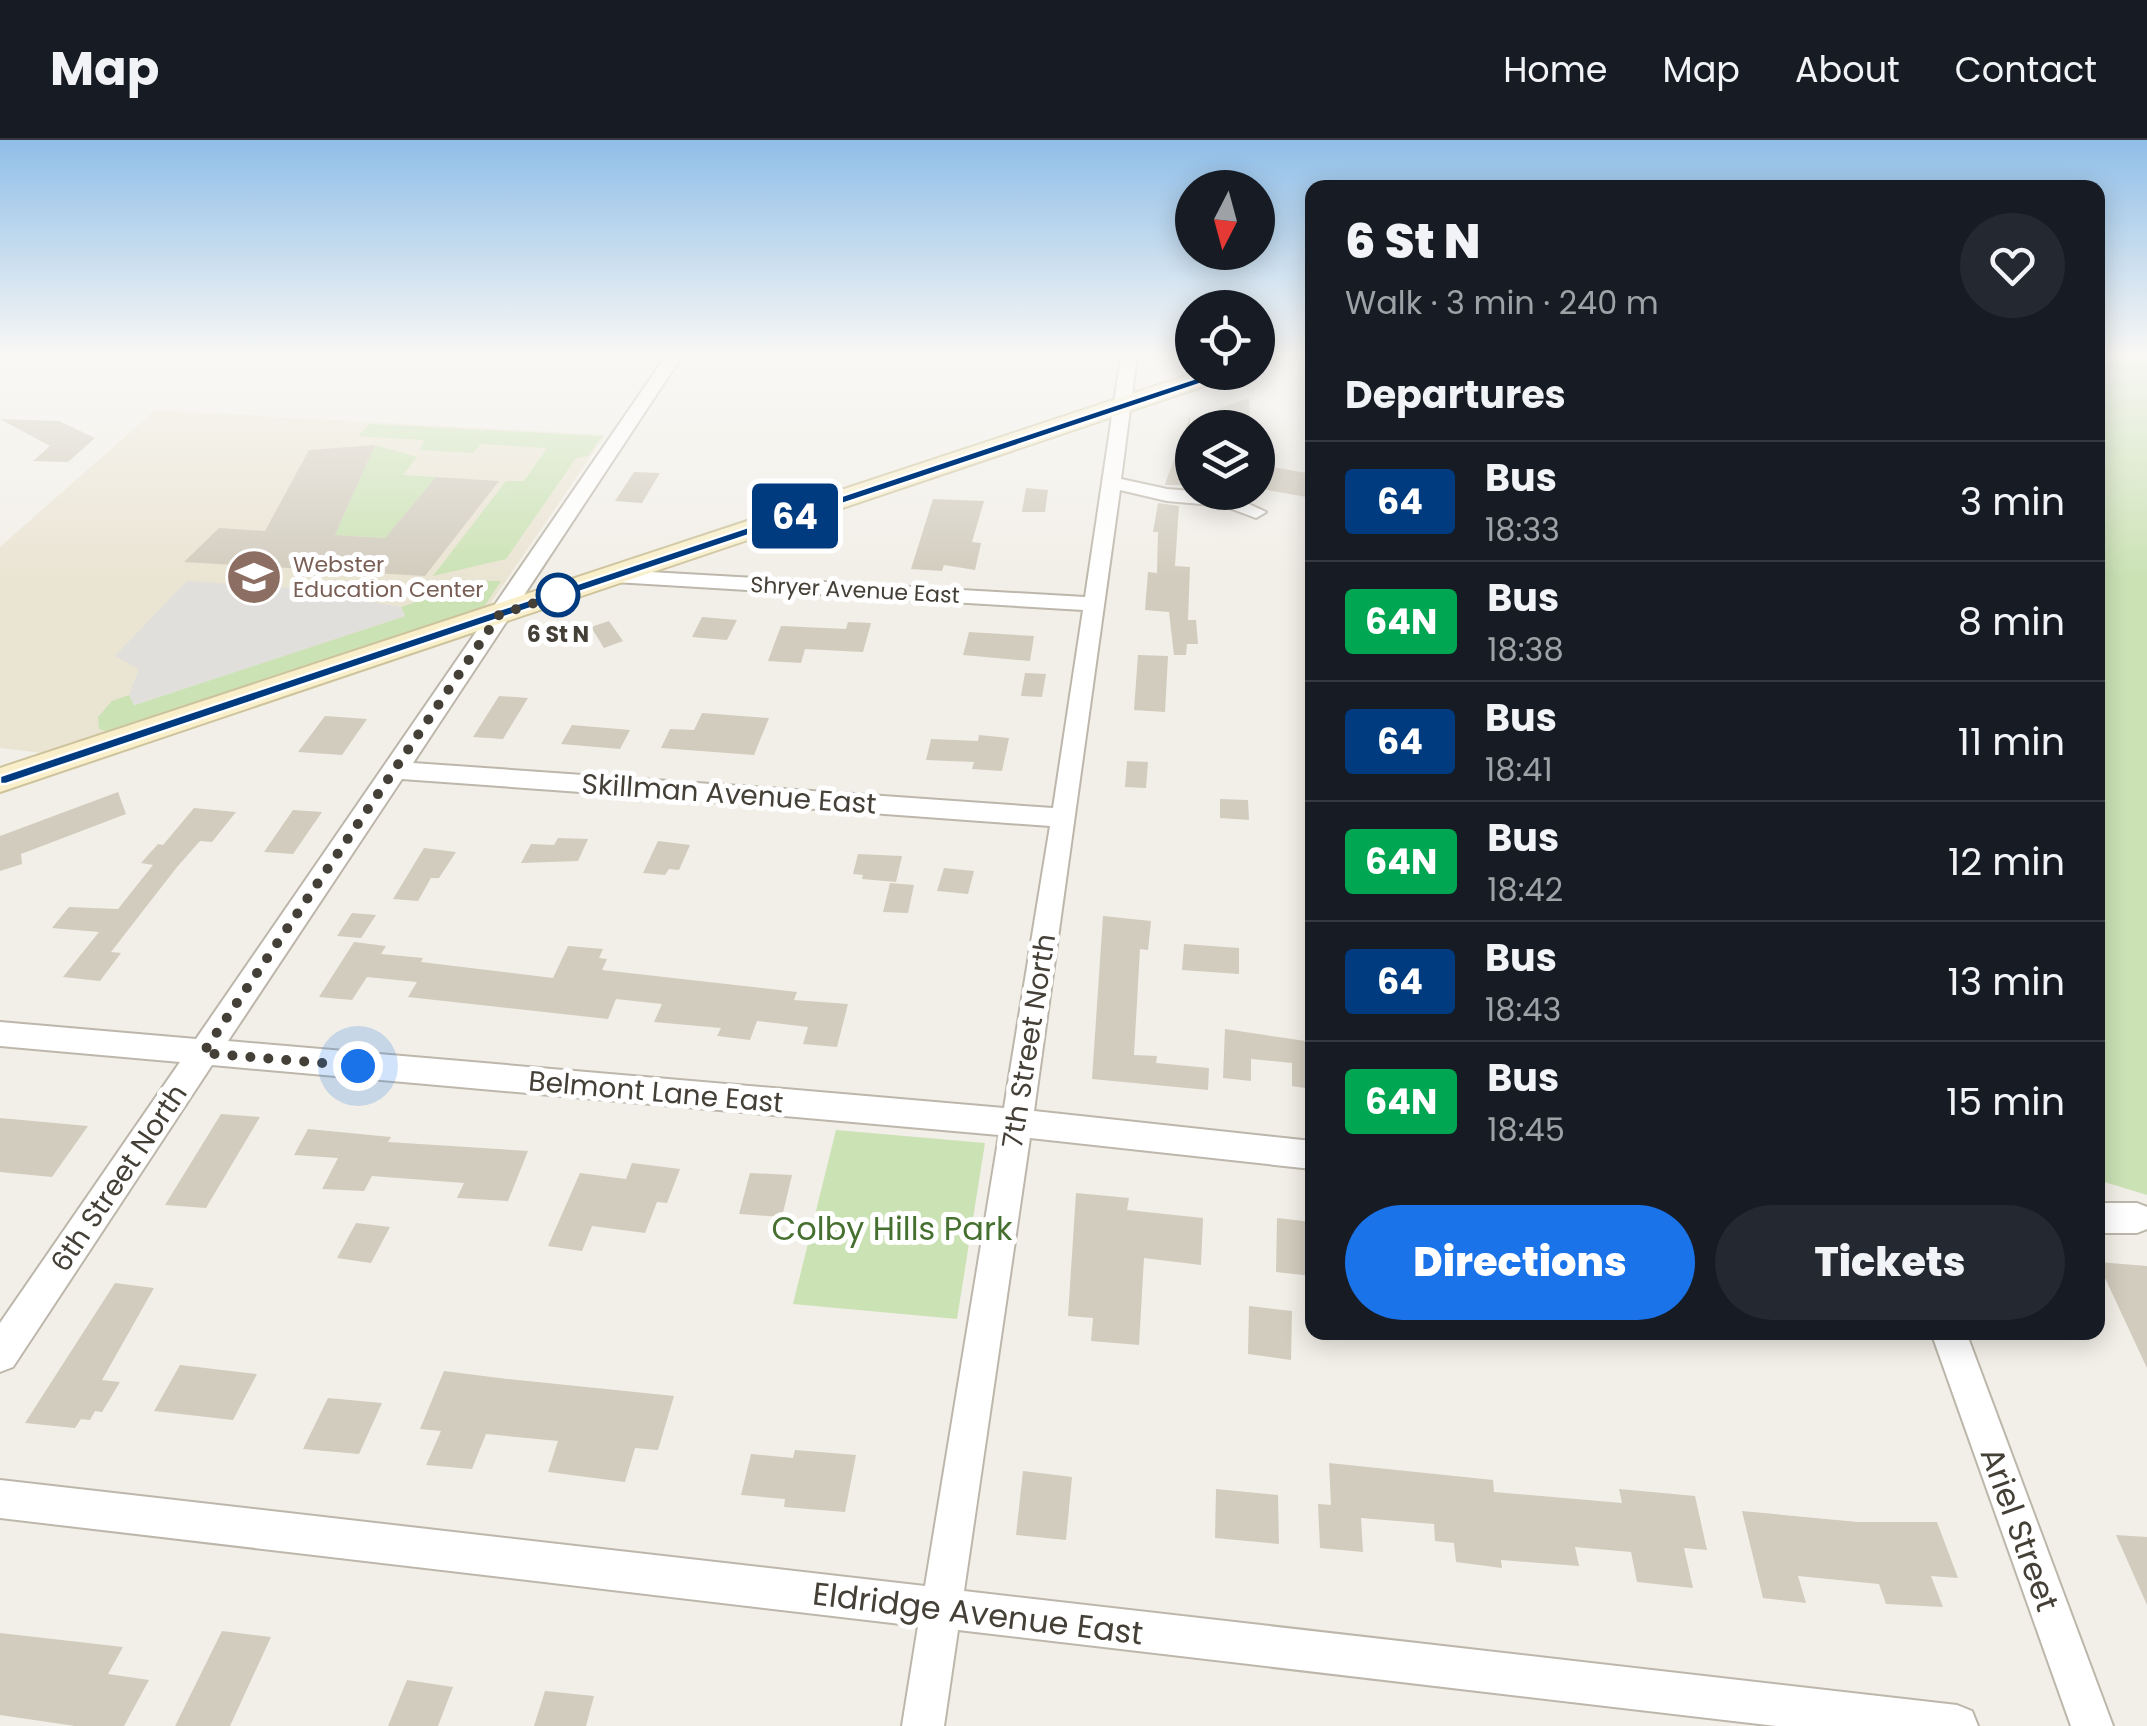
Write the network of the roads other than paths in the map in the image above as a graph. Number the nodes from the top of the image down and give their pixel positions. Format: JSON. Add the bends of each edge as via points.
{"nodes":[{"id":1,"x":624,"y":430,"type":"edge"},
{"id":2,"x":1057,"y":430,"type":"edge"},
{"id":3,"x":1120,"y":430,"type":"edge"},
{"id":4,"x":1112,"y":483,"type":"junction"},
{"id":5,"x":1256,"y":512,"type":"dead end"},
{"id":6,"x":615,"y":576,"type":"junction"},
{"id":7,"x":1095,"y":604,"type":"junction"},
{"id":8,"x":499,"y":615,"type":"junction"},
{"id":9,"x":394,"y":770,"type":"junction"},
{"id":10,"x":0,"y":780,"type":"edge"},
{"id":11,"x":1064,"y":818,"type":"junction"},
{"id":12,"x":0,"y":1034,"type":"edge"},
{"id":13,"x":203,"y":1053,"type":"junction"},
{"id":14,"x":1016,"y":1123,"type":"junction"},
{"id":15,"x":1305,"y":1154,"type":"edge"},
{"id":16,"x":2105,"y":1218,"type":"edge"},
{"id":17,"x":2137,"y":1218,"type":"dead end"},
{"id":18,"x":1951,"y":1340,"type":"edge"},
{"id":19,"x":0,"y":1354,"type":"edge"},
{"id":20,"x":0,"y":1499,"type":"edge"},
{"id":21,"x":942,"y":1609,"type":"junction"},
{"id":22,"x":923,"y":1726,"type":"edge"},
{"id":23,"x":1957,"y":1726,"type":"edge"},
{"id":24,"x":2092,"y":1726,"type":"edge"}],
"edges":[{"from":1,"to":8,"type":"street","name":"6th Street North"},
{"from":2,"to":6,"type":"street"},
{"from":3,"to":4,"type":"street","name":"7th Street North"},
{"from":4,"to":5,"type":"street","via":[[1227,500]]},
{"from":4,"to":7,"type":"street","name":"7th Street North"},
{"from":6,"to":7,"type":"street","name":"Shryer Avenue East"},
{"from":6,"to":8,"type":"street"},
{"from":7,"to":11,"type":"street","name":"7th Street North"},
{"from":8,"to":9,"type":"street","name":"6th Street North"},
{"from":8,"to":10,"type":"street"},
{"from":9,"to":11,"type":"street","name":"Skillman Avenue East"},
{"from":9,"to":13,"type":"street","name":"6th Street North"},
{"from":11,"to":14,"type":"street","name":"7th Street North"},
{"from":12,"to":13,"type":"street","name":"Belmont Lane East"},
{"from":13,"to":14,"type":"street","name":"Belmont Lane East"},
{"from":13,"to":19,"type":"street","name":"6th Street North"},
{"from":14,"to":15,"type":"street","name":"Belmont Lane East"},
{"from":14,"to":21,"type":"street","name":"7th Street North"},
{"from":16,"to":17,"type":"street"},
{"from":18,"to":24,"type":"street","name":"Ariel Street"},
{"from":20,"to":21,"type":"street","name":"Eldridge Avenue East"},
{"from":21,"to":22,"type":"street","name":"7th Street North"},
{"from":21,"to":23,"type":"street","name":"Eldridge Avenue East"}]}
